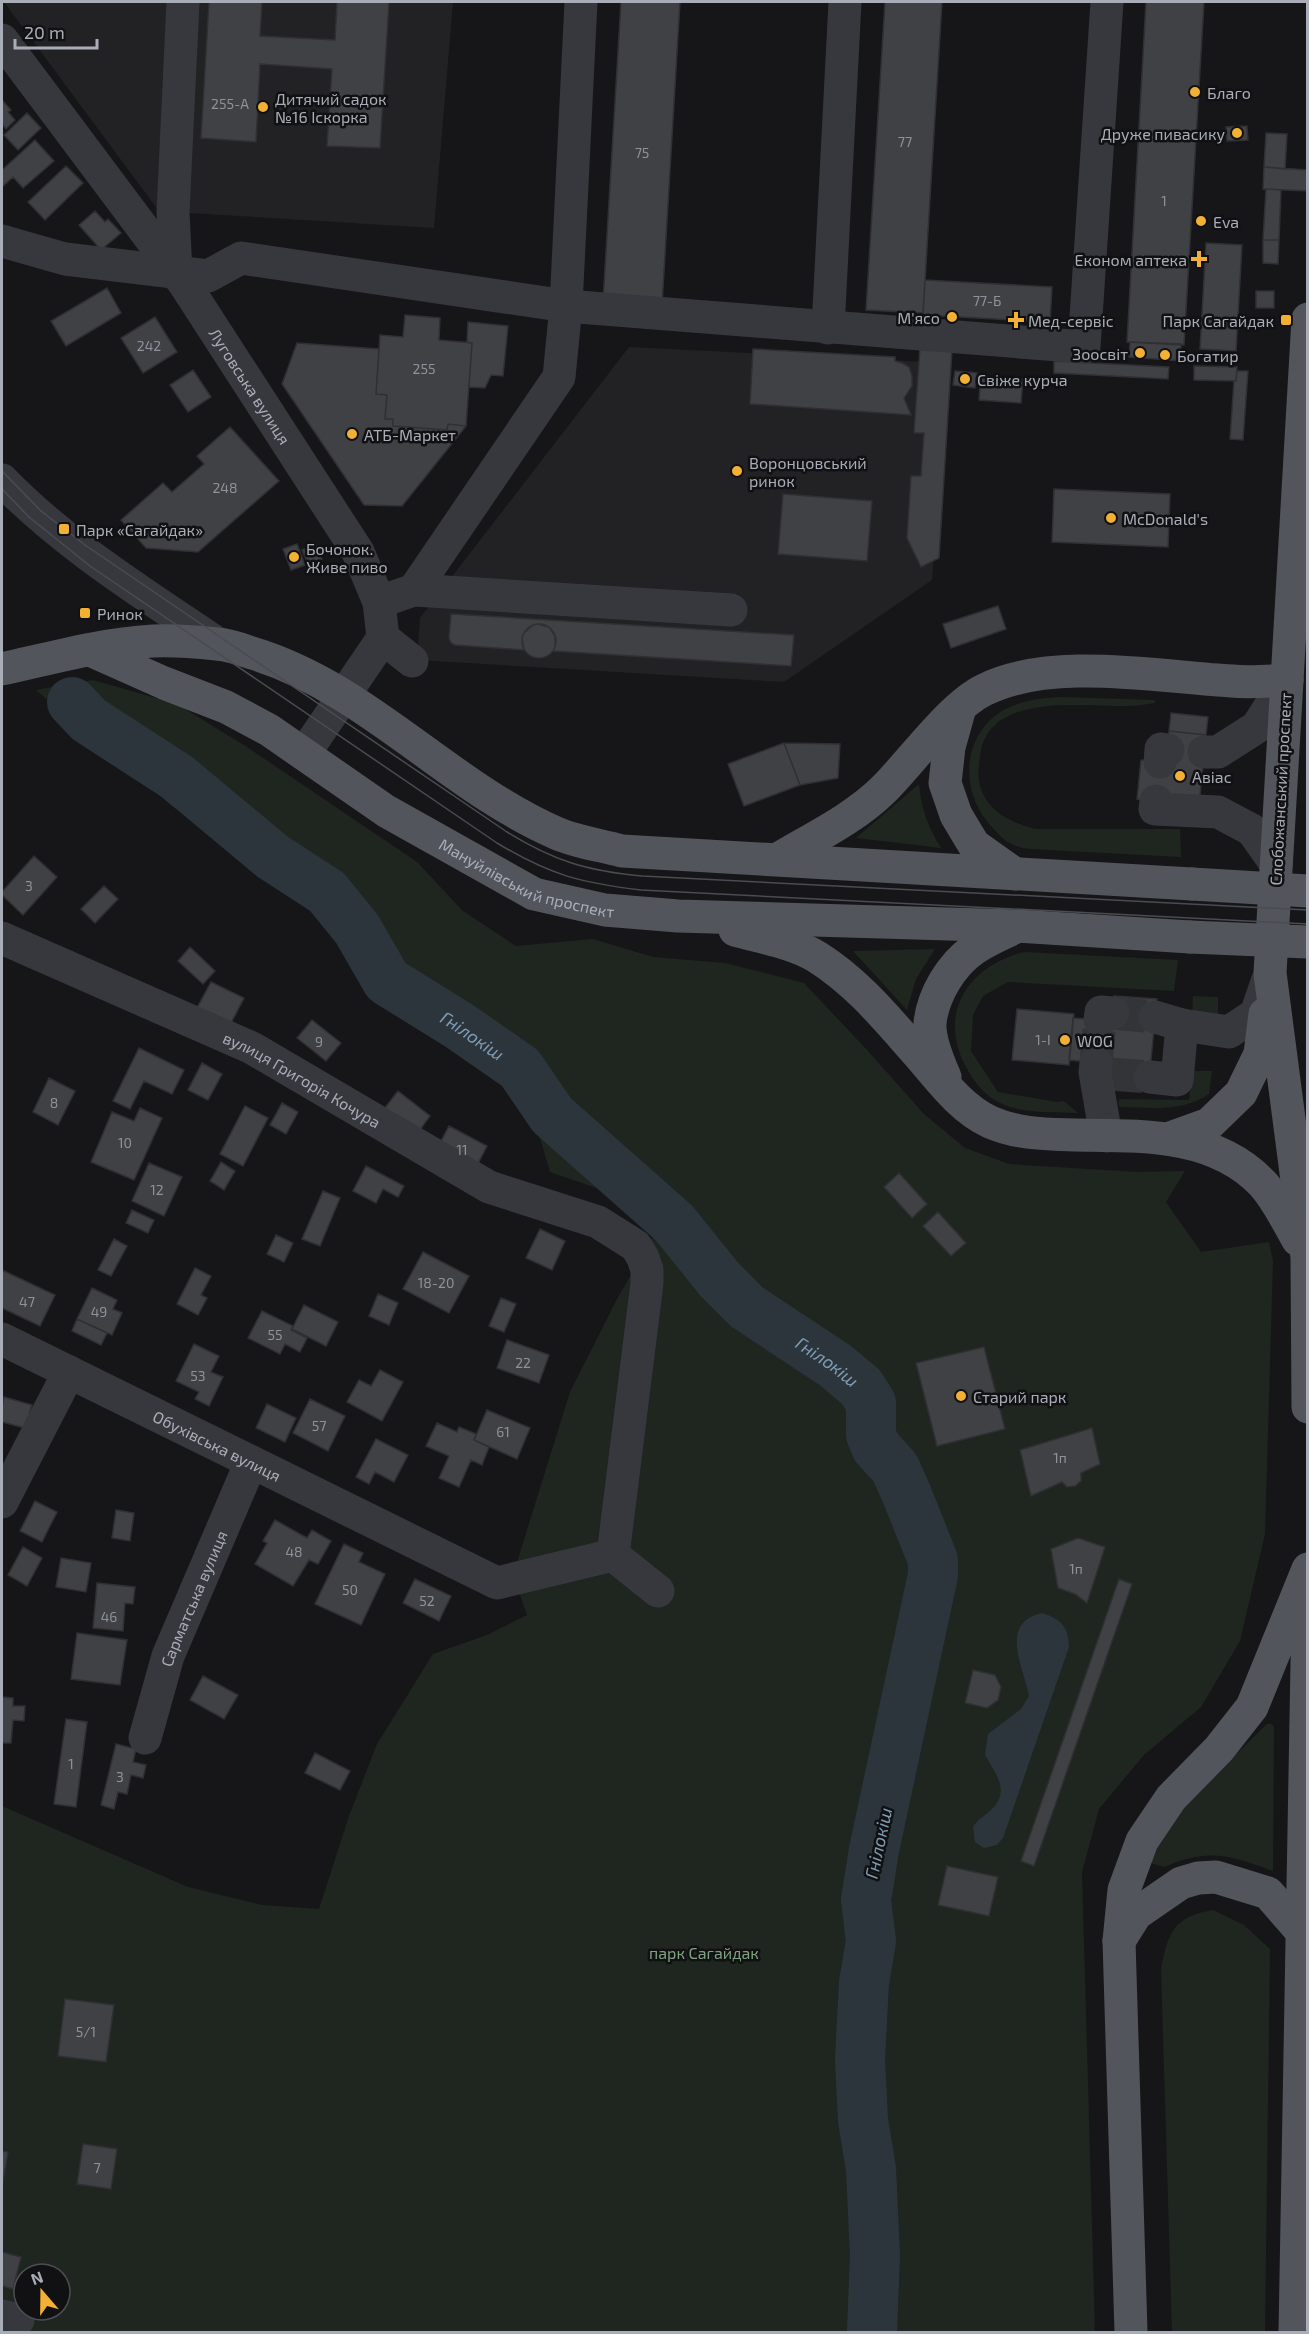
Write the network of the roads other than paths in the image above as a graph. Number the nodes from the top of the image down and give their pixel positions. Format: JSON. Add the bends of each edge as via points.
{"nodes":[{"id":1,"x":183,"y":2,"type":"edge"},
{"id":2,"x":581,"y":2,"type":"edge"},
{"id":3,"x":845,"y":2,"type":"edge"},
{"id":4,"x":1107,"y":2,"type":"edge"},
{"id":5,"x":2,"y":40,"type":"edge"},
{"id":6,"x":2,"y":241,"type":"edge"},
{"id":7,"x":176,"y":273,"type":"junction"},
{"id":8,"x":566,"y":306,"type":"junction"},
{"id":9,"x":1308,"y":319,"type":"edge"},
{"id":10,"x":828,"y":328,"type":"junction"},
{"id":11,"x":2,"y":480,"type":"edge"},
{"id":12,"x":414,"y":590,"type":"junction"},
{"id":13,"x":379,"y":602,"type":"junction"},
{"id":14,"x":731,"y":610,"type":"dead end"},
{"id":15,"x":383,"y":638,"type":"junction"},
{"id":16,"x":218,"y":644,"type":"junction"},
{"id":17,"x":90,"y":650,"type":"junction"},
{"id":18,"x":412,"y":661,"type":"dead end"},
{"id":19,"x":2,"y":669,"type":"edge"},
{"id":20,"x":1287,"y":680,"type":"junction"},
{"id":21,"x":344,"y":696,"type":"junction"},
{"id":22,"x":959,"y":709,"type":"junction"},
{"id":23,"x":1204,"y":752,"type":"dead end"},
{"id":24,"x":304,"y":754,"type":"junction"},
{"id":25,"x":1156,"y":801,"type":"dead end"},
{"id":26,"x":778,"y":859,"type":"junction"},
{"id":27,"x":1276,"y":864,"type":"junction"},
{"id":28,"x":1016,"y":874,"type":"junction"},
{"id":29,"x":1308,"y":891,"type":"edge"},
{"id":30,"x":678,"y":915,"type":"junction"},
{"id":31,"x":1017,"y":926,"type":"junction"},
{"id":32,"x":2,"y":938,"type":"edge"},
{"id":33,"x":1308,"y":942,"type":"edge"},
{"id":34,"x":1270,"y":974,"type":"junction"},
{"id":35,"x":1100,"y":1069,"type":"tunnel mouth"},
{"id":36,"x":1149,"y":1077,"type":"tunnel mouth"},
{"id":37,"x":953,"y":1095,"type":"junction"},
{"id":38,"x":1106,"y":1136,"type":"junction"},
{"id":39,"x":1170,"y":1138,"type":"junction"},
{"id":40,"x":1308,"y":1252,"type":"edge"},
{"id":41,"x":1307,"y":1257,"type":"edge"},
{"id":42,"x":2,"y":1339,"type":"edge"},
{"id":43,"x":69,"y":1372,"type":"junction"},
{"id":44,"x":1308,"y":1407,"type":"edge"},
{"id":45,"x":251,"y":1462,"type":"junction"},
{"id":46,"x":2,"y":1502,"type":"edge"},
{"id":47,"x":613,"y":1555,"type":"junction"},
{"id":48,"x":1308,"y":1569,"type":"edge"},
{"id":49,"x":658,"y":1591,"type":"dead end"},
{"id":50,"x":1308,"y":1607,"type":"edge"},
{"id":51,"x":145,"y":1738,"type":"dead end"},
{"id":52,"x":1301,"y":1931,"type":"junction"},
{"id":53,"x":1119,"y":1941,"type":"junction"},
{"id":54,"x":1131,"y":2332,"type":"edge"},
{"id":55,"x":1295,"y":2332,"type":"edge"}],
"edges":[{"from":1,"to":7,"type":"street","via":[[173,212]]},
{"from":2,"to":8,"type":"street"},
{"from":3,"to":10,"type":"street"},
{"from":4,"to":10,"type":"street","via":[[1084,347]]},
{"from":5,"to":7,"type":"street","name":"Луговська вулиця"},
{"from":6,"to":7,"type":"street","via":[[65,259]]},
{"from":7,"to":8,"type":"street","via":[[208,276],[241,258]]},
{"from":7,"to":13,"type":"street","name":"Луговська вулиця","via":[[358,552]]},
{"from":8,"to":10,"type":"street"},
{"from":8,"to":12,"type":"street","via":[[559,377]]},
{"from":9,"to":20,"type":"main road","name":"Слобожанський проспект"},
{"from":11,"to":16,"type":"street","via":[[73,545]]},
{"from":12,"to":13,"type":"street"},
{"from":12,"to":14,"type":"street"},
{"from":13,"to":15,"type":"street","name":"Луговська вулиця"},
{"from":15,"to":18,"type":"street"},
{"from":15,"to":21,"type":"street"},
{"from":16,"to":17,"type":"main road","via":[[154,641]]},
{"from":16,"to":21,"type":"main road","via":[[269,658]]},
{"from":17,"to":19,"type":"main road"},
{"from":17,"to":24,"type":"main road","name":"Мануйлівський проспект","via":[[226,707]]},
{"from":20,"to":22,"type":"main road","via":[[1235,682],[1046,672],[998,684],[970,698]]},
{"from":20,"to":23,"type":"street","via":[[1257,727],[1218,752]]},
{"from":20,"to":27,"type":"main road","name":"Слобожанський проспект"},
{"from":21,"to":24,"type":"street"},
{"from":21,"to":26,"type":"main road","via":[[498,802],[557,834],[621,851]]},
{"from":22,"to":26,"type":"main road","via":[[882,790]]},
{"from":22,"to":28,"type":"main road","via":[[945,783],[956,815],[974,845]]},
{"from":24,"to":30,"type":"main road","name":"Мануйлівський проспект","via":[[386,811],[534,894],[605,910]]},
{"from":25,"to":27,"type":"street","via":[[1155,809],[1218,812],[1252,830]]},
{"from":26,"to":28,"type":"main road"},
{"from":27,"to":34,"type":"main road","name":"Слобожанський проспект"},
{"from":28,"to":29,"type":"main road","bridge":true},
{"from":30,"to":31,"type":"main road","name":"Мануйлівський проспект"},
{"from":30,"to":37,"type":"main road","via":[[772,939],[815,956],[857,988]]},
{"from":31,"to":33,"type":"main road","name":"Мануйлівський проспект","bridge":true},
{"from":31,"to":37,"type":"main road","via":[[974,949],[951,970],[937,996],[930,1024],[934,1047]]},
{"from":32,"to":47,"type":"street","name":"вулиця Григорія Кочура","via":[[252,1048],[489,1187],[598,1222],[636,1246],[647,1270]]},
{"from":34,"to":36,"type":"street","via":[[1256,1014],[1228,1032],[1169,1021],[1177,1080]]},
{"from":34,"to":39,"type":"main road","via":[[1260,1054],[1241,1093],[1209,1124]]},
{"from":34,"to":41,"type":"main road","name":"Слобожанський проспект"},
{"from":35,"to":38,"type":"street"},
{"from":37,"to":38,"type":"main road","via":[[988,1121],[1010,1130]]},
{"from":38,"to":39,"type":"main road"},
{"from":39,"to":41,"type":"main road","via":[[1229,1158],[1262,1183]]},
{"from":40,"to":41,"type":"main road","name":"Слобожанський проспект"},
{"from":41,"to":44,"type":"main road","name":"Слобожанський проспект"},
{"from":42,"to":43,"type":"street","name":"Обухівська вулиця"},
{"from":43,"to":45,"type":"street","name":"Обухівська вулиця"},
{"from":43,"to":46,"type":"street"},
{"from":45,"to":47,"type":"street","name":"Обухівська вулиця","via":[[497,1583]]},
{"from":45,"to":51,"type":"street","name":"Сарматська вулиця","via":[[168,1656]]},
{"from":47,"to":49,"type":"street"},
{"from":48,"to":53,"type":"main road","via":[[1252,1707],[1219,1749],[1171,1798],[1142,1841],[1124,1890]]},
{"from":50,"to":52,"type":"main road"},
{"from":52,"to":53,"type":"main road","via":[[1268,1893],[1216,1877],[1198,1878],[1173,1887],[1136,1914]]},
{"from":52,"to":55,"type":"main road"},
{"from":53,"to":54,"type":"main road"}]}
